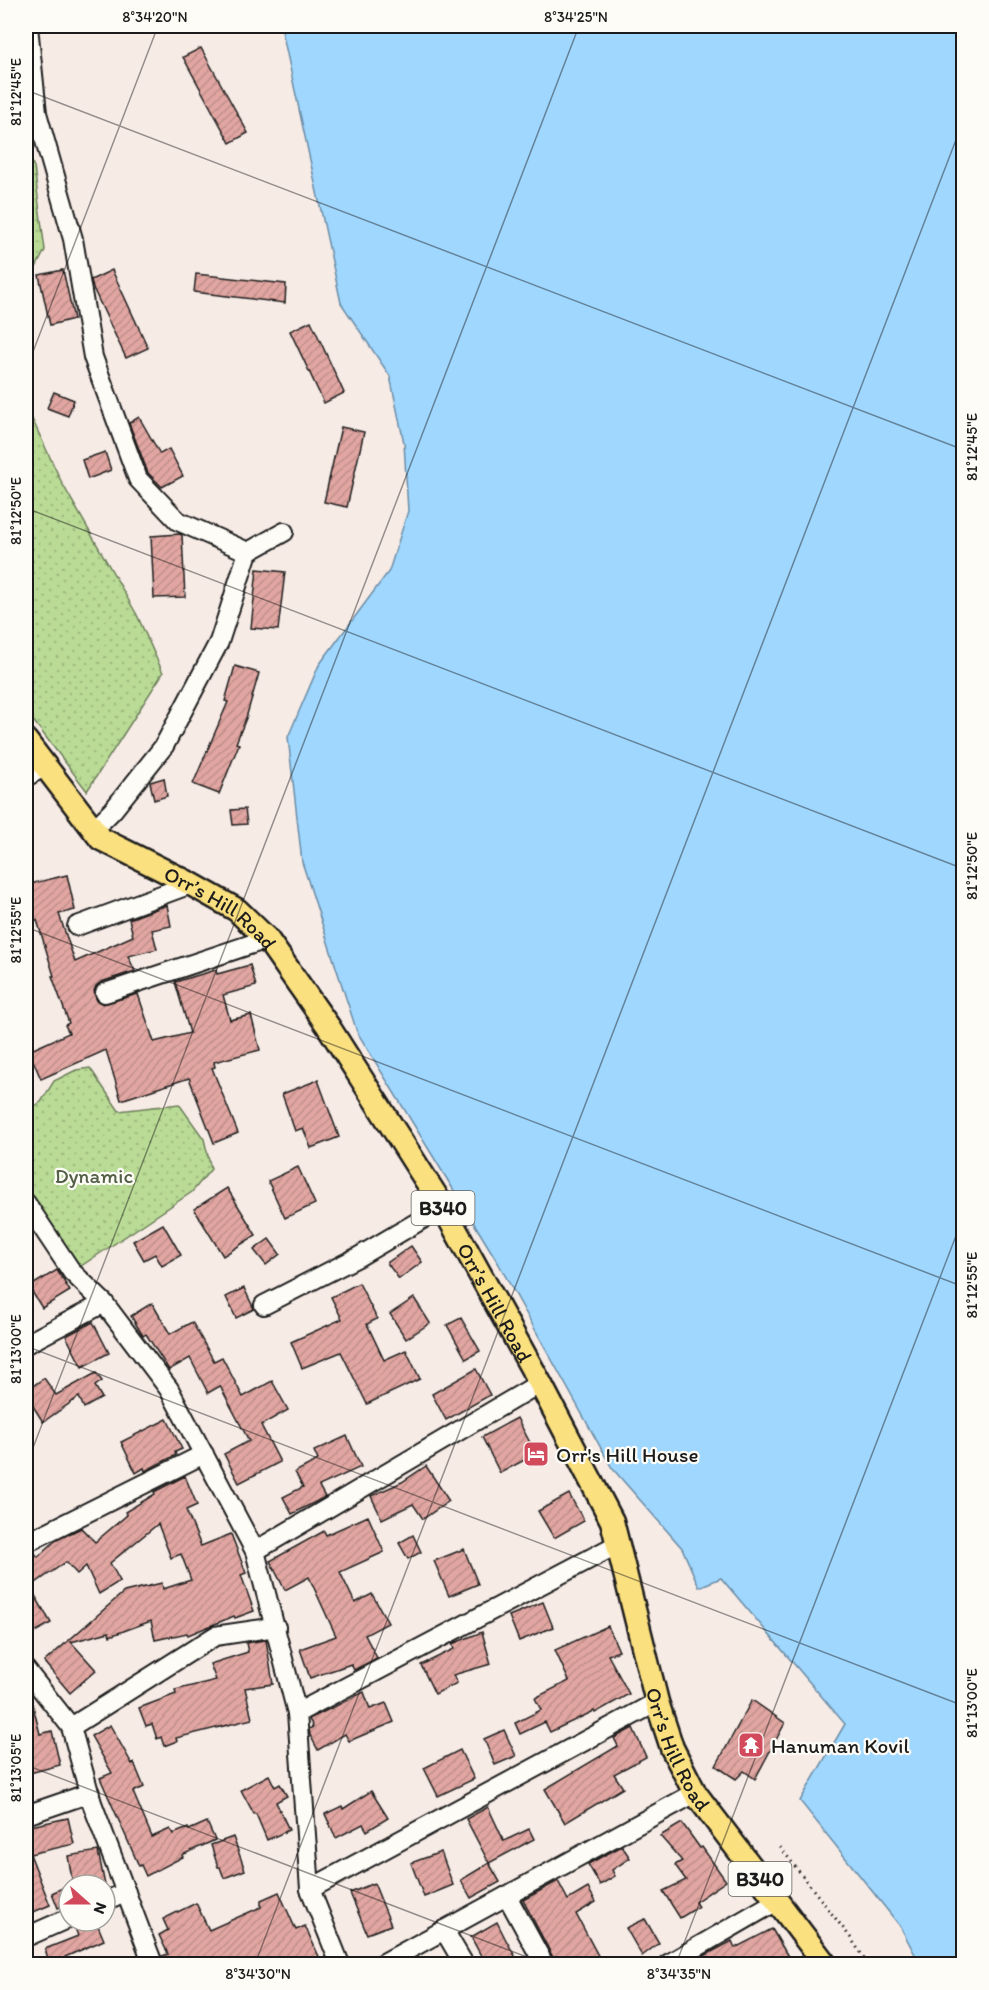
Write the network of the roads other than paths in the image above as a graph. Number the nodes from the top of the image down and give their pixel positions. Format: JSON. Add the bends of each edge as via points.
{"nodes":[{"id":1,"x":28,"y":26,"type":"edge"},
{"id":2,"x":284,"y":531,"type":"dead end"},
{"id":3,"x":248,"y":552,"type":"junction"},
{"id":4,"x":26,"y":741,"type":"edge"},
{"id":5,"x":34,"y":772,"type":"edge"},
{"id":6,"x":93,"y":830,"type":"junction"},
{"id":7,"x":191,"y":884,"type":"junction"},
{"id":8,"x":77,"y":926,"type":"dead end"},
{"id":9,"x":267,"y":939,"type":"junction"},
{"id":10,"x":105,"y":993,"type":"dead end"},
{"id":11,"x":26,"y":1203,"type":"edge"},
{"id":12,"x":443,"y":1207,"type":"junction"},
{"id":13,"x":104,"y":1303,"type":"junction"},
{"id":14,"x":264,"y":1305,"type":"dead end"},
{"id":15,"x":26,"y":1344,"type":"edge"},
{"id":16,"x":540,"y":1383,"type":"junction"},
{"id":17,"x":204,"y":1454,"type":"junction"},
{"id":18,"x":26,"y":1543,"type":"edge"},
{"id":19,"x":618,"y":1544,"type":"junction"},
{"id":20,"x":255,"y":1551,"type":"junction"},
{"id":21,"x":276,"y":1627,"type":"junction"},
{"id":22,"x":29,"y":1678,"type":"edge"},
{"id":23,"x":657,"y":1702,"type":"junction"},
{"id":24,"x":297,"y":1713,"type":"junction"},
{"id":25,"x":71,"y":1727,"type":"junction"},
{"id":26,"x":90,"y":1793,"type":"junction"},
{"id":27,"x":695,"y":1793,"type":"junction"},
{"id":28,"x":26,"y":1815,"type":"edge"},
{"id":29,"x":310,"y":1889,"type":"junction"},
{"id":30,"x":126,"y":1892,"type":"junction"},
{"id":31,"x":117,"y":1896,"type":"edge"},
{"id":32,"x":507,"y":1896,"type":"junction"},
{"id":33,"x":777,"y":1901,"type":"junction"},
{"id":34,"x":57,"y":1923,"type":"edge"},
{"id":35,"x":444,"y":1930,"type":"junction"},
{"id":36,"x":26,"y":1937,"type":"edge"},
{"id":37,"x":153,"y":1965,"type":"edge"},
{"id":38,"x":340,"y":1965,"type":"edge"},
{"id":39,"x":382,"y":1965,"type":"edge"},
{"id":40,"x":464,"y":1965,"type":"edge"},
{"id":41,"x":544,"y":1965,"type":"edge"},
{"id":42,"x":668,"y":1965,"type":"edge"},
{"id":43,"x":825,"y":1965,"type":"edge"}],
"edges":[{"from":1,"to":3,"type":"street","via":[[37,113],[74,239],[93,357],[138,479],[178,521]]},
{"from":2,"to":3,"type":"street"},
{"from":3,"to":6,"type":"street","via":[[219,642],[164,746],[114,810]]},
{"from":4,"to":5,"type":"main road","name":"Orr’s Hill Road","number":"B340"},
{"from":5,"to":6,"type":"main road","name":"Orr’s Hill Road","number":"B340"},
{"from":6,"to":7,"type":"main road","name":"Orr’s Hill Road","number":"B340","via":[[101,839]]},
{"from":7,"to":8,"type":"street"},
{"from":7,"to":9,"type":"main road","name":"Orr’s Hill Road","number":"B340","via":[[237,910]]},
{"from":9,"to":10,"type":"street"},
{"from":9,"to":12,"type":"main road","name":"Orr’s Hill Road","number":"B340","via":[[328,1026]]},
{"from":11,"to":13,"type":"street","via":[[72,1272]]},
{"from":12,"to":14,"type":"street","via":[[358,1257]]},
{"from":12,"to":16,"type":"main road","name":"Orr’s Hill Road","number":"B340"},
{"from":13,"to":15,"type":"street"},
{"from":13,"to":17,"type":"street","via":[[169,1389]]},
{"from":16,"to":19,"type":"main road","name":"Orr’s Hill Road","number":"B340","via":[[612,1521]]},
{"from":16,"to":20,"type":"street"},
{"from":17,"to":18,"type":"street"},
{"from":17,"to":20,"type":"street"},
{"from":19,"to":23,"type":"main road","name":"Orr’s Hill Road","number":"B340"},
{"from":19,"to":24,"type":"street"},
{"from":20,"to":21,"type":"street"},
{"from":21,"to":24,"type":"street"},
{"from":21,"to":25,"type":"street","via":[[215,1636]]},
{"from":22,"to":25,"type":"street"},
{"from":23,"to":27,"type":"main road","name":"Orr’s Hill Road","number":"B340","via":[[672,1748]]},
{"from":23,"to":29,"type":"street"},
{"from":24,"to":29,"type":"street"},
{"from":25,"to":26,"type":"street"},
{"from":26,"to":28,"type":"street"},
{"from":26,"to":30,"type":"street"},
{"from":27,"to":32,"type":"street"},
{"from":27,"to":33,"type":"main road","name":"Orr’s Hill Road","number":"B340"},
{"from":29,"to":38,"type":"street"},
{"from":30,"to":31,"type":"street"},
{"from":30,"to":37,"type":"street"},
{"from":32,"to":35,"type":"street"},
{"from":32,"to":41,"type":"street"},
{"from":33,"to":42,"type":"street"},
{"from":33,"to":43,"type":"main road","name":"Orr’s Hill Road","number":"B340"},
{"from":34,"to":36,"type":"street"},
{"from":35,"to":39,"type":"street"},
{"from":35,"to":40,"type":"street"}]}
